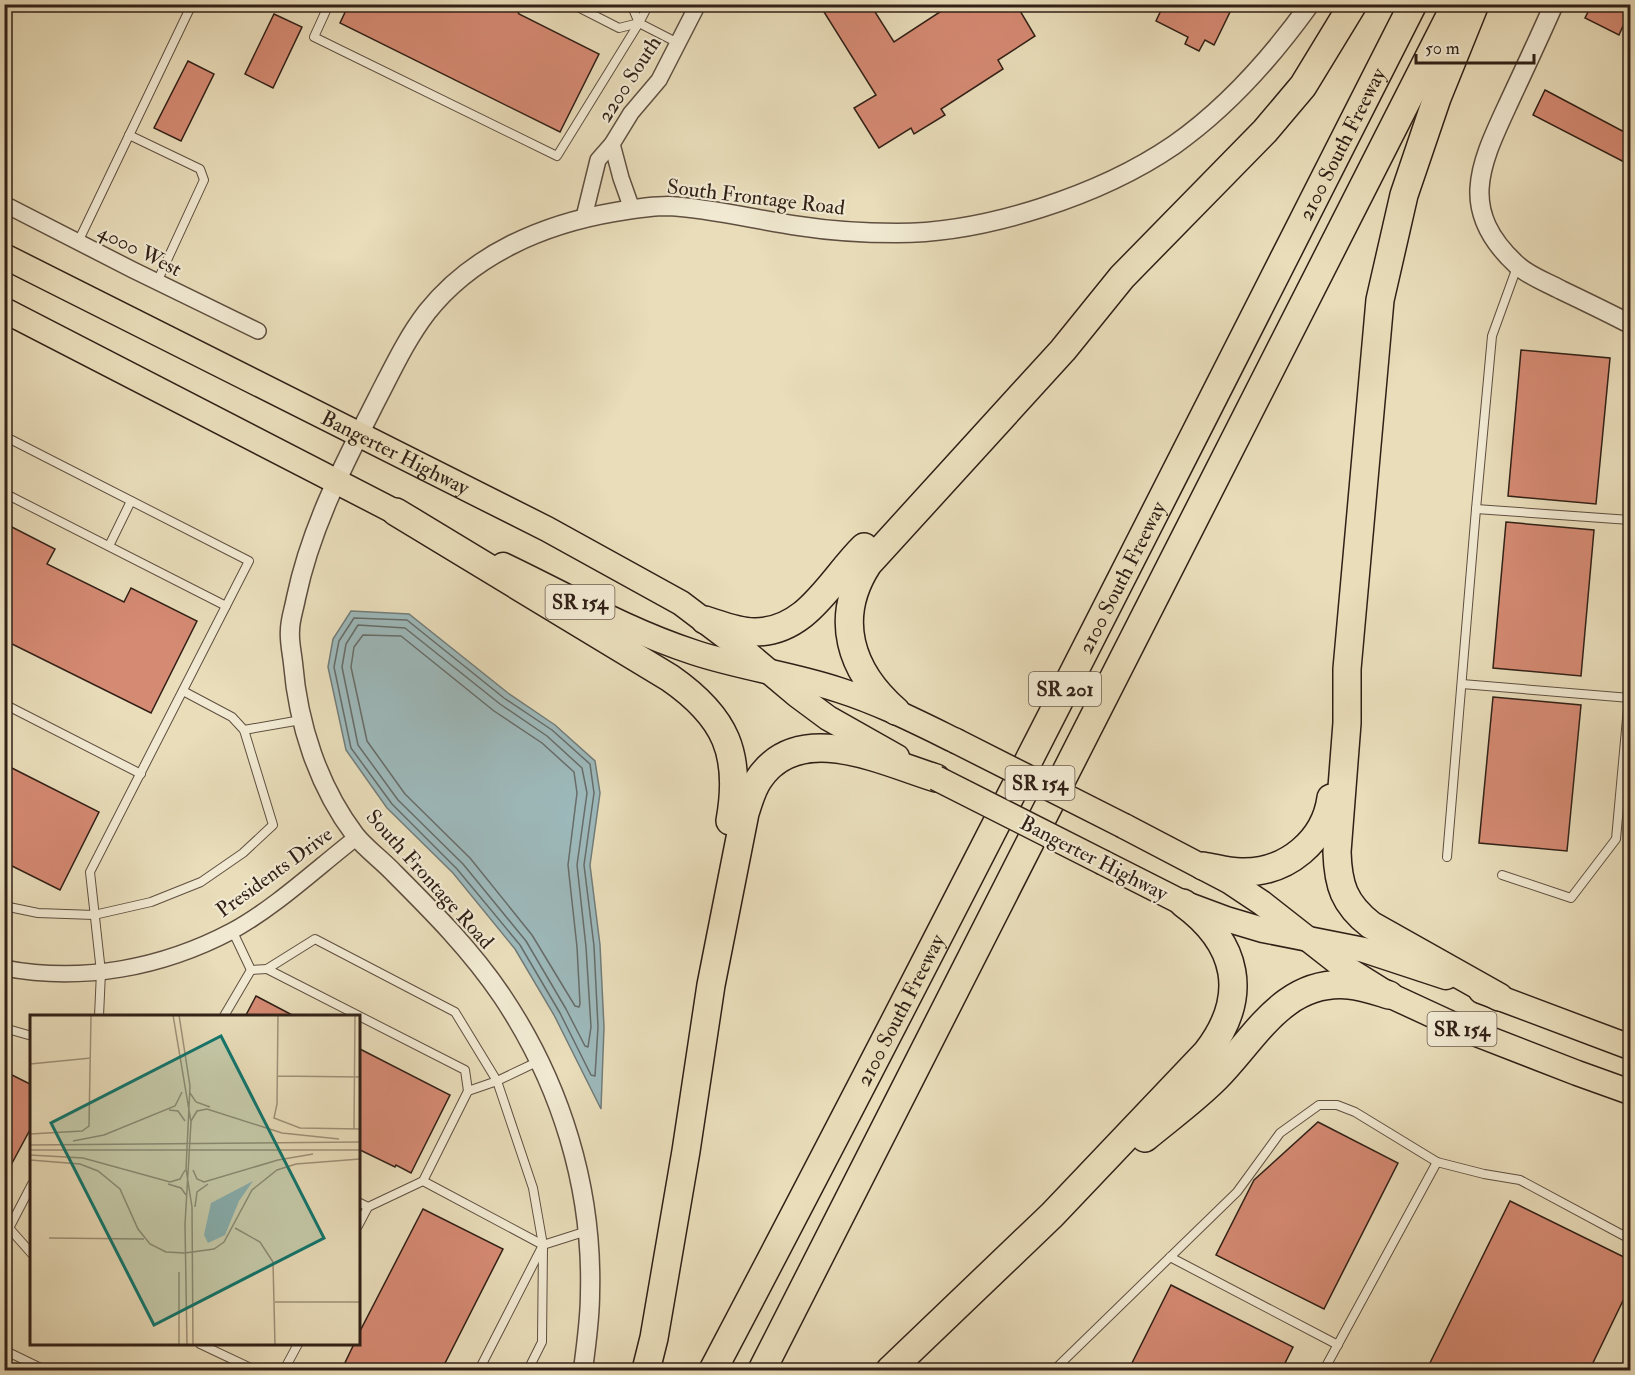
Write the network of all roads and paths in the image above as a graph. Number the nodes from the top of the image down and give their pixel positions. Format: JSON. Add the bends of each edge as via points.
{"nodes":[{"id":1,"x":192,"y":4,"type":"edge"},
{"id":2,"x":329,"y":4,"type":"edge"},
{"id":3,"x":572,"y":4,"type":"edge"},
{"id":4,"x":631,"y":4,"type":"edge"},
{"id":5,"x":648,"y":4,"type":"edge"},
{"id":6,"x":698,"y":4,"type":"edge"},
{"id":7,"x":1310,"y":4,"type":"edge"},
{"id":8,"x":1353,"y":4,"type":"edge"},
{"id":9,"x":1413,"y":4,"type":"edge"},
{"id":10,"x":1455,"y":4,"type":"edge"},
{"id":11,"x":1475,"y":4,"type":"edge"},
{"id":12,"x":1554,"y":4,"type":"edge"},
{"id":13,"x":639,"y":23,"type":"junction"},
{"id":14,"x":678,"y":43,"type":"junction"},
{"id":15,"x":129,"y":135,"type":"junction"},
{"id":16,"x":612,"y":144,"type":"junction"},
{"id":17,"x":4,"y":204,"type":"edge"},
{"id":18,"x":632,"y":209,"type":"junction"},
{"id":19,"x":584,"y":217,"type":"junction"},
{"id":20,"x":78,"y":242,"type":"junction"},
{"id":21,"x":4,"y":256,"type":"edge"},
{"id":22,"x":1518,"y":266,"type":"junction"},
{"id":23,"x":157,"y":282,"type":"junction"},
{"id":24,"x":4,"y":310,"type":"edge"},
{"id":25,"x":1630,"y":324,"type":"edge"},
{"id":26,"x":258,"y":331,"type":"dead end"},
{"id":27,"x":1063,"y":350,"type":"junction"},
{"id":28,"x":359,"y":434,"type":"junction"},
{"id":29,"x":4,"y":436,"type":"edge"},
{"id":30,"x":335,"y":482,"type":"junction"},
{"id":31,"x":4,"y":493,"type":"edge"},
{"id":32,"x":132,"y":501,"type":"junction"},
{"id":33,"x":1476,"y":509,"type":"junction"},
{"id":34,"x":396,"y":512,"type":"junction"},
{"id":35,"x":1630,"y":520,"type":"edge"},
{"id":36,"x":109,"y":546,"type":"junction"},
{"id":37,"x":226,"y":606,"type":"junction"},
{"id":38,"x":705,"y":620,"type":"junction"},
{"id":39,"x":1347,"y":669,"type":"junction"},
{"id":40,"x":771,"y":673,"type":"junction"},
{"id":41,"x":1462,"y":684,"type":"junction"},
{"id":42,"x":1630,"y":686,"type":"edge"},
{"id":43,"x":183,"y":691,"type":"junction"},
{"id":44,"x":1630,"y":698,"type":"edge"},
{"id":45,"x":4,"y":704,"type":"edge"},
{"id":46,"x":896,"y":711,"type":"junction"},
{"id":47,"x":301,"y":720,"type":"junction"},
{"id":48,"x":244,"y":730,"type":"junction"},
{"id":49,"x":141,"y":774,"type":"junction"},
{"id":50,"x":936,"y":778,"type":"junction"},
{"id":51,"x":357,"y":837,"type":"junction"},
{"id":52,"x":1447,"y":857,"type":"dead end"},
{"id":53,"x":1203,"y":866,"type":"junction"},
{"id":54,"x":1502,"y":875,"type":"dead end"},
{"id":55,"x":1183,"y":903,"type":"junction"},
{"id":56,"x":4,"y":906,"type":"edge"},
{"id":57,"x":94,"y":915,"type":"junction"},
{"id":58,"x":232,"y":930,"type":"junction"},
{"id":59,"x":1307,"y":938,"type":"junction"},
{"id":60,"x":4,"y":968,"type":"edge"},
{"id":61,"x":267,"y":969,"type":"junction"},
{"id":62,"x":251,"y":970,"type":"junction"},
{"id":63,"x":101,"y":972,"type":"junction"},
{"id":64,"x":711,"y":985,"type":"junction"},
{"id":65,"x":1389,"y":995,"type":"junction"},
{"id":66,"x":1499,"y":998,"type":"junction"},
{"id":67,"x":99,"y":1015,"type":"edge"},
{"id":68,"x":225,"y":1015,"type":"edge"},
{"id":69,"x":357,"y":1015,"type":"edge"},
{"id":70,"x":360,"y":1016,"type":"edge"},
{"id":71,"x":4,"y":1028,"type":"edge"},
{"id":72,"x":30,"y":1035,"type":"edge"},
{"id":73,"x":1630,"y":1047,"type":"edge"},
{"id":74,"x":539,"y":1061,"type":"junction"},
{"id":75,"x":497,"y":1081,"type":"junction"},
{"id":76,"x":468,"y":1091,"type":"junction"},
{"id":77,"x":1630,"y":1092,"type":"edge"},
{"id":78,"x":1437,"y":1162,"type":"junction"},
{"id":79,"x":423,"y":1181,"type":"junction"},
{"id":80,"x":30,"y":1187,"type":"edge"},
{"id":81,"x":360,"y":1203,"type":"edge"},
{"id":82,"x":368,"y":1207,"type":"junction"},
{"id":83,"x":1052,"y":1215,"type":"junction"},
{"id":84,"x":360,"y":1222,"type":"edge"},
{"id":85,"x":7,"y":1227,"type":"edge"},
{"id":86,"x":588,"y":1230,"type":"junction"},
{"id":87,"x":4,"y":1238,"type":"edge"},
{"id":88,"x":1630,"y":1239,"type":"edge"},
{"id":89,"x":543,"y":1245,"type":"junction"},
{"id":90,"x":30,"y":1252,"type":"edge"},
{"id":91,"x":1170,"y":1257,"type":"junction"},
{"id":92,"x":202,"y":1345,"type":"edge"},
{"id":93,"x":297,"y":1345,"type":"edge"},
{"id":94,"x":1338,"y":1345,"type":"junction"},
{"id":95,"x":1630,"y":1358,"type":"edge"},
{"id":96,"x":4,"y":1360,"type":"edge"},
{"id":97,"x":45,"y":1371,"type":"edge"},
{"id":98,"x":255,"y":1371,"type":"edge"},
{"id":99,"x":284,"y":1371,"type":"edge"},
{"id":100,"x":479,"y":1371,"type":"edge"},
{"id":101,"x":528,"y":1371,"type":"edge"},
{"id":102,"x":583,"y":1371,"type":"edge"},
{"id":103,"x":646,"y":1371,"type":"edge"},
{"id":104,"x":712,"y":1371,"type":"edge"},
{"id":105,"x":762,"y":1371,"type":"edge"},
{"id":106,"x":890,"y":1371,"type":"edge"},
{"id":107,"x":1054,"y":1371,"type":"edge"},
{"id":108,"x":1324,"y":1371,"type":"edge"},
{"id":109,"x":1624,"y":1371,"type":"edge"}],
"edges":[{"from":1,"to":15,"type":"lane"},
{"from":2,"to":13,"type":"lane","via":[[314,37],[556,156]]},
{"from":3,"to":13,"type":"lane","via":[[619,28]]},
{"from":4,"to":13,"type":"lane"},
{"from":5,"to":13,"type":"lane"},
{"from":6,"to":14,"type":"street","name":"2200 South"},
{"from":7,"to":18,"type":"street","name":"South Frontage Road","via":[[1279,48],[1229,100],[1173,145],[1114,178],[1050,205],[984,223],[902,233],[805,227],[668,206]]},
{"from":8,"to":27,"type":"highway","via":[[1304,86],[1122,277]]},
{"from":9,"to":104,"type":"highway","name":"2100 South Freeway","number":"SR 201","via":[[1025,769]]},
{"from":10,"to":105,"type":"highway","name":"2100 South Freeway","number":"SR 201"},
{"from":11,"to":39,"type":"highway","via":[[1404,195],[1380,300]]},
{"from":12,"to":22,"type":"street","via":[[1481,168],[1481,211],[1490,235]]},
{"from":13,"to":14,"type":"lane"},
{"from":14,"to":16,"type":"street","name":"2200 South","via":[[659,80],[625,121]]},
{"from":15,"to":20,"type":"lane"},
{"from":15,"to":23,"type":"lane","via":[[200,169],[204,180]]},
{"from":16,"to":18,"type":"street","name":"2200 South"},
{"from":16,"to":19,"type":"street","name":"2200 South","via":[[598,160]]},
{"from":17,"to":20,"type":"street","name":"4000 West"},
{"from":18,"to":19,"type":"street","name":"South Frontage Road"},
{"from":19,"to":28,"type":"street","name":"South Frontage Road","via":[[530,235],[489,257],[457,281],[428,312],[402,351]]},
{"from":20,"to":23,"type":"street","name":"4000 West"},
{"from":21,"to":28,"type":"highway","name":"Bangerter Highway","number":"SR 154"},
{"from":22,"to":25,"type":"street"},
{"from":22,"to":33,"type":"lane","via":[[1492,336]]},
{"from":23,"to":26,"type":"street","name":"4000 West"},
{"from":24,"to":30,"type":"highway","name":"Bangerter Highway","number":"SR 154"},
{"from":27,"to":38,"type":"highway","via":[[860,551],[802,616],[779,627],[754,632]]},
{"from":27,"to":46,"type":"highway","via":[[879,549],[857,584],[850,610],[852,647],[868,681]]},
{"from":28,"to":30,"type":"street","name":"South Frontage Road"},
{"from":28,"to":38,"type":"highway","name":"Bangerter Highway","number":"SR 154","via":[[599,557]]},
{"from":29,"to":32,"type":"lane"},
{"from":30,"to":34,"type":"highway","name":"Bangerter Highway","number":"SR 154"},
{"from":30,"to":47,"type":"street","name":"South Frontage Road","via":[[302,573],[290,628]]},
{"from":31,"to":36,"type":"lane"},
{"from":32,"to":36,"type":"lane"},
{"from":32,"to":37,"type":"lane","via":[[249,561]]},
{"from":33,"to":35,"type":"lane"},
{"from":33,"to":41,"type":"lane"},
{"from":34,"to":40,"type":"highway","name":"Bangerter Highway","number":"SR 154","via":[[645,633],[692,652]]},
{"from":34,"to":64,"type":"highway","via":[[670,678],[711,712],[728,745],[735,787],[708,945]]},
{"from":36,"to":37,"type":"lane"},
{"from":37,"to":43,"type":"lane"},
{"from":38,"to":40,"type":"highway","name":"Bangerter Highway","number":"SR 154"},
{"from":39,"to":53,"type":"highway","via":[[1330,804],[1318,833],[1302,851],[1271,868],[1239,872]]},
{"from":39,"to":66,"type":"highway","via":[[1337,852],[1342,891],[1371,925]]},
{"from":40,"to":46,"type":"highway","name":"Bangerter Highway","number":"SR 154","via":[[837,689]]},
{"from":40,"to":50,"type":"highway","name":"Bangerter Highway","number":"SR 154","via":[[828,718]]},
{"from":41,"to":44,"type":"lane"},
{"from":41,"to":52,"type":"lane"},
{"from":42,"to":44,"type":"lane"},
{"from":43,"to":48,"type":"lane","via":[[232,717]]},
{"from":43,"to":49,"type":"lane"},
{"from":44,"to":54,"type":"lane","via":[[1616,839],[1571,897]]},
{"from":45,"to":49,"type":"lane"},
{"from":46,"to":53,"type":"highway","name":"Bangerter Highway","number":"SR 154","bridge":true},
{"from":47,"to":48,"type":"lane"},
{"from":47,"to":51,"type":"street","name":"South Frontage Road","via":[[324,785]]},
{"from":48,"to":57,"type":"lane","via":[[273,825],[243,853],[201,882],[151,902]]},
{"from":49,"to":57,"type":"lane","via":[[90,873]]},
{"from":50,"to":55,"type":"highway","name":"Bangerter Highway","number":"SR 154","bridge":true},
{"from":50,"to":64,"type":"highway","via":[[830,747],[798,751],[760,776],[745,813]]},
{"from":51,"to":58,"type":"street","name":"Presidents Drive","via":[[260,913]]},
{"from":51,"to":74,"type":"street","name":"South Frontage Road","via":[[460,940],[504,998]]},
{"from":53,"to":59,"type":"highway","name":"Bangerter Highway","number":"SR 154","via":[[1256,899]]},
{"from":55,"to":59,"type":"highway","name":"Bangerter Highway","number":"SR 154","via":[[1250,926]]},
{"from":55,"to":83,"type":"highway","via":[[1209,924],[1225,948],[1233,982],[1227,1018],[1207,1052]]},
{"from":56,"to":57,"type":"lane","via":[[38,913]]},
{"from":57,"to":63,"type":"lane"},
{"from":58,"to":62,"type":"lane"},
{"from":58,"to":63,"type":"street","name":"Presidents Drive","via":[[185,953],[139,967]]},
{"from":59,"to":65,"type":"highway","name":"Bangerter Highway","number":"SR 154"},
{"from":59,"to":66,"type":"highway","name":"Bangerter Highway","number":"SR 154","via":[[1392,958]]},
{"from":60,"to":63,"type":"street","name":"Presidents Drive","via":[[56,974]]},
{"from":61,"to":62,"type":"lane"},
{"from":61,"to":69,"type":"lane"},
{"from":61,"to":75,"type":"lane","via":[[315,939],[454,1012]]},
{"from":62,"to":68,"type":"lane"},
{"from":63,"to":67,"type":"lane"},
{"from":64,"to":103,"type":"highway"},
{"from":65,"to":77,"type":"highway","name":"Bangerter Highway","number":"SR 154","via":[[1456,1026]]},
{"from":65,"to":83,"type":"highway","via":[[1345,984],[1317,988],[1292,998],[1268,1018],[1201,1092]]},
{"from":66,"to":73,"type":"highway","name":"Bangerter Highway","number":"SR 154"},
{"from":70,"to":76,"type":"lane","via":[[465,1070]]},
{"from":71,"to":72,"type":"lane"},
{"from":74,"to":75,"type":"lane"},
{"from":74,"to":86,"type":"street","name":"South Frontage Road","via":[[572,1143]]},
{"from":75,"to":76,"type":"lane"},
{"from":75,"to":89,"type":"lane","via":[[533,1188]]},
{"from":76,"to":79,"type":"lane"},
{"from":78,"to":88,"type":"lane","via":[[1520,1180]]},
{"from":78,"to":91,"type":"lane","via":[[1355,1112],[1337,1105],[1319,1105],[1280,1133],[1238,1192]]},
{"from":78,"to":94,"type":"lane"},
{"from":79,"to":82,"type":"lane"},
{"from":79,"to":89,"type":"lane"},
{"from":80,"to":85,"type":"lane"},
{"from":81,"to":82,"type":"lane"},
{"from":82,"to":84,"type":"lane"},
{"from":83,"to":106,"type":"highway"},
{"from":85,"to":87,"type":"lane"},
{"from":85,"to":90,"type":"lane"},
{"from":86,"to":89,"type":"lane"},
{"from":86,"to":102,"type":"street","name":"South Frontage Road","via":[[590,1295]]},
{"from":89,"to":100,"type":"lane"},
{"from":89,"to":101,"type":"lane","via":[[542,1342]]},
{"from":91,"to":94,"type":"lane"},
{"from":91,"to":107,"type":"lane"},
{"from":92,"to":98,"type":"lane"},
{"from":93,"to":99,"type":"lane"},
{"from":94,"to":108,"type":"lane"},
{"from":95,"to":109,"type":"lane"},
{"from":96,"to":97,"type":"lane","via":[[10,1353]]}]}
